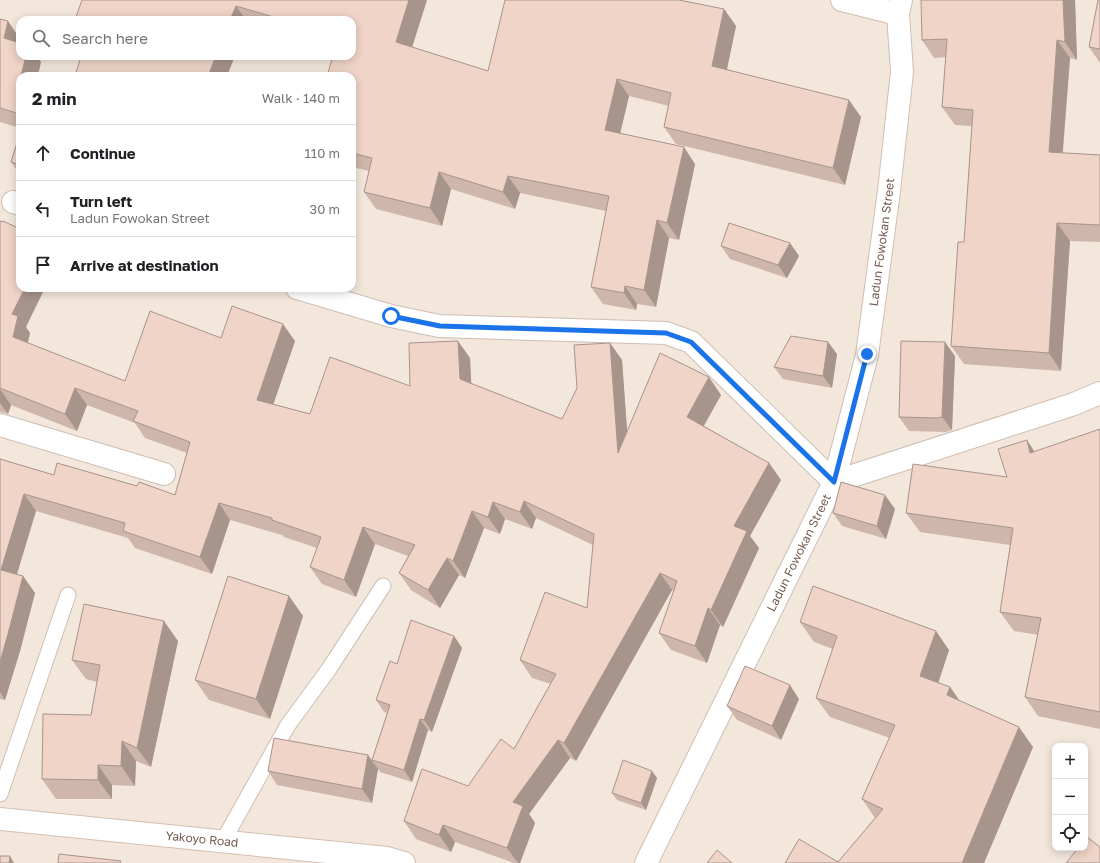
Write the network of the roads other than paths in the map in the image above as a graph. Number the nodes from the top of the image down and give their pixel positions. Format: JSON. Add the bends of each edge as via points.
{"nodes":[{"id":1,"x":842,"y":0,"type":"edge"},
{"id":2,"x":899,"y":7,"type":"edge"},
{"id":3,"x":310,"y":292,"type":"edge"},
{"id":4,"x":1100,"y":393,"type":"edge"},
{"id":5,"x":0,"y":425,"type":"edge"},
{"id":6,"x":164,"y":474,"type":"dead end"},
{"id":7,"x":834,"y":482,"type":"junction"},
{"id":8,"x":383,"y":586,"type":"dead end"},
{"id":9,"x":68,"y":595,"type":"dead end"},
{"id":10,"x":0,"y":794,"type":"edge"},
{"id":11,"x":0,"y":819,"type":"edge"},
{"id":12,"x":223,"y":842,"type":"junction"},
{"id":13,"x":404,"y":863,"type":"edge"},
{"id":14,"x":646,"y":863,"type":"edge"}],
"edges":[{"from":1,"to":2,"type":"street","name":"Ladun Fowokan Street"},
{"from":2,"to":7,"type":"street","name":"Ladun Fowokan Street","via":[[902,72],[867,354]]},
{"from":3,"to":7,"type":"street","via":[[391,316],[440,326],[666,333],[691,342]]},
{"from":4,"to":7,"type":"street","via":[[1074,404]]},
{"from":5,"to":6,"type":"street"},
{"from":7,"to":14,"type":"street","name":"Ladun Fowokan Street"},
{"from":8,"to":12,"type":"lane","via":[[329,669],[288,725]]},
{"from":9,"to":10,"type":"lane"},
{"from":11,"to":12,"type":"street","name":"Yakoyo Road"},
{"from":12,"to":13,"type":"street","name":"Yakoyo Road","via":[[387,858]]}]}
